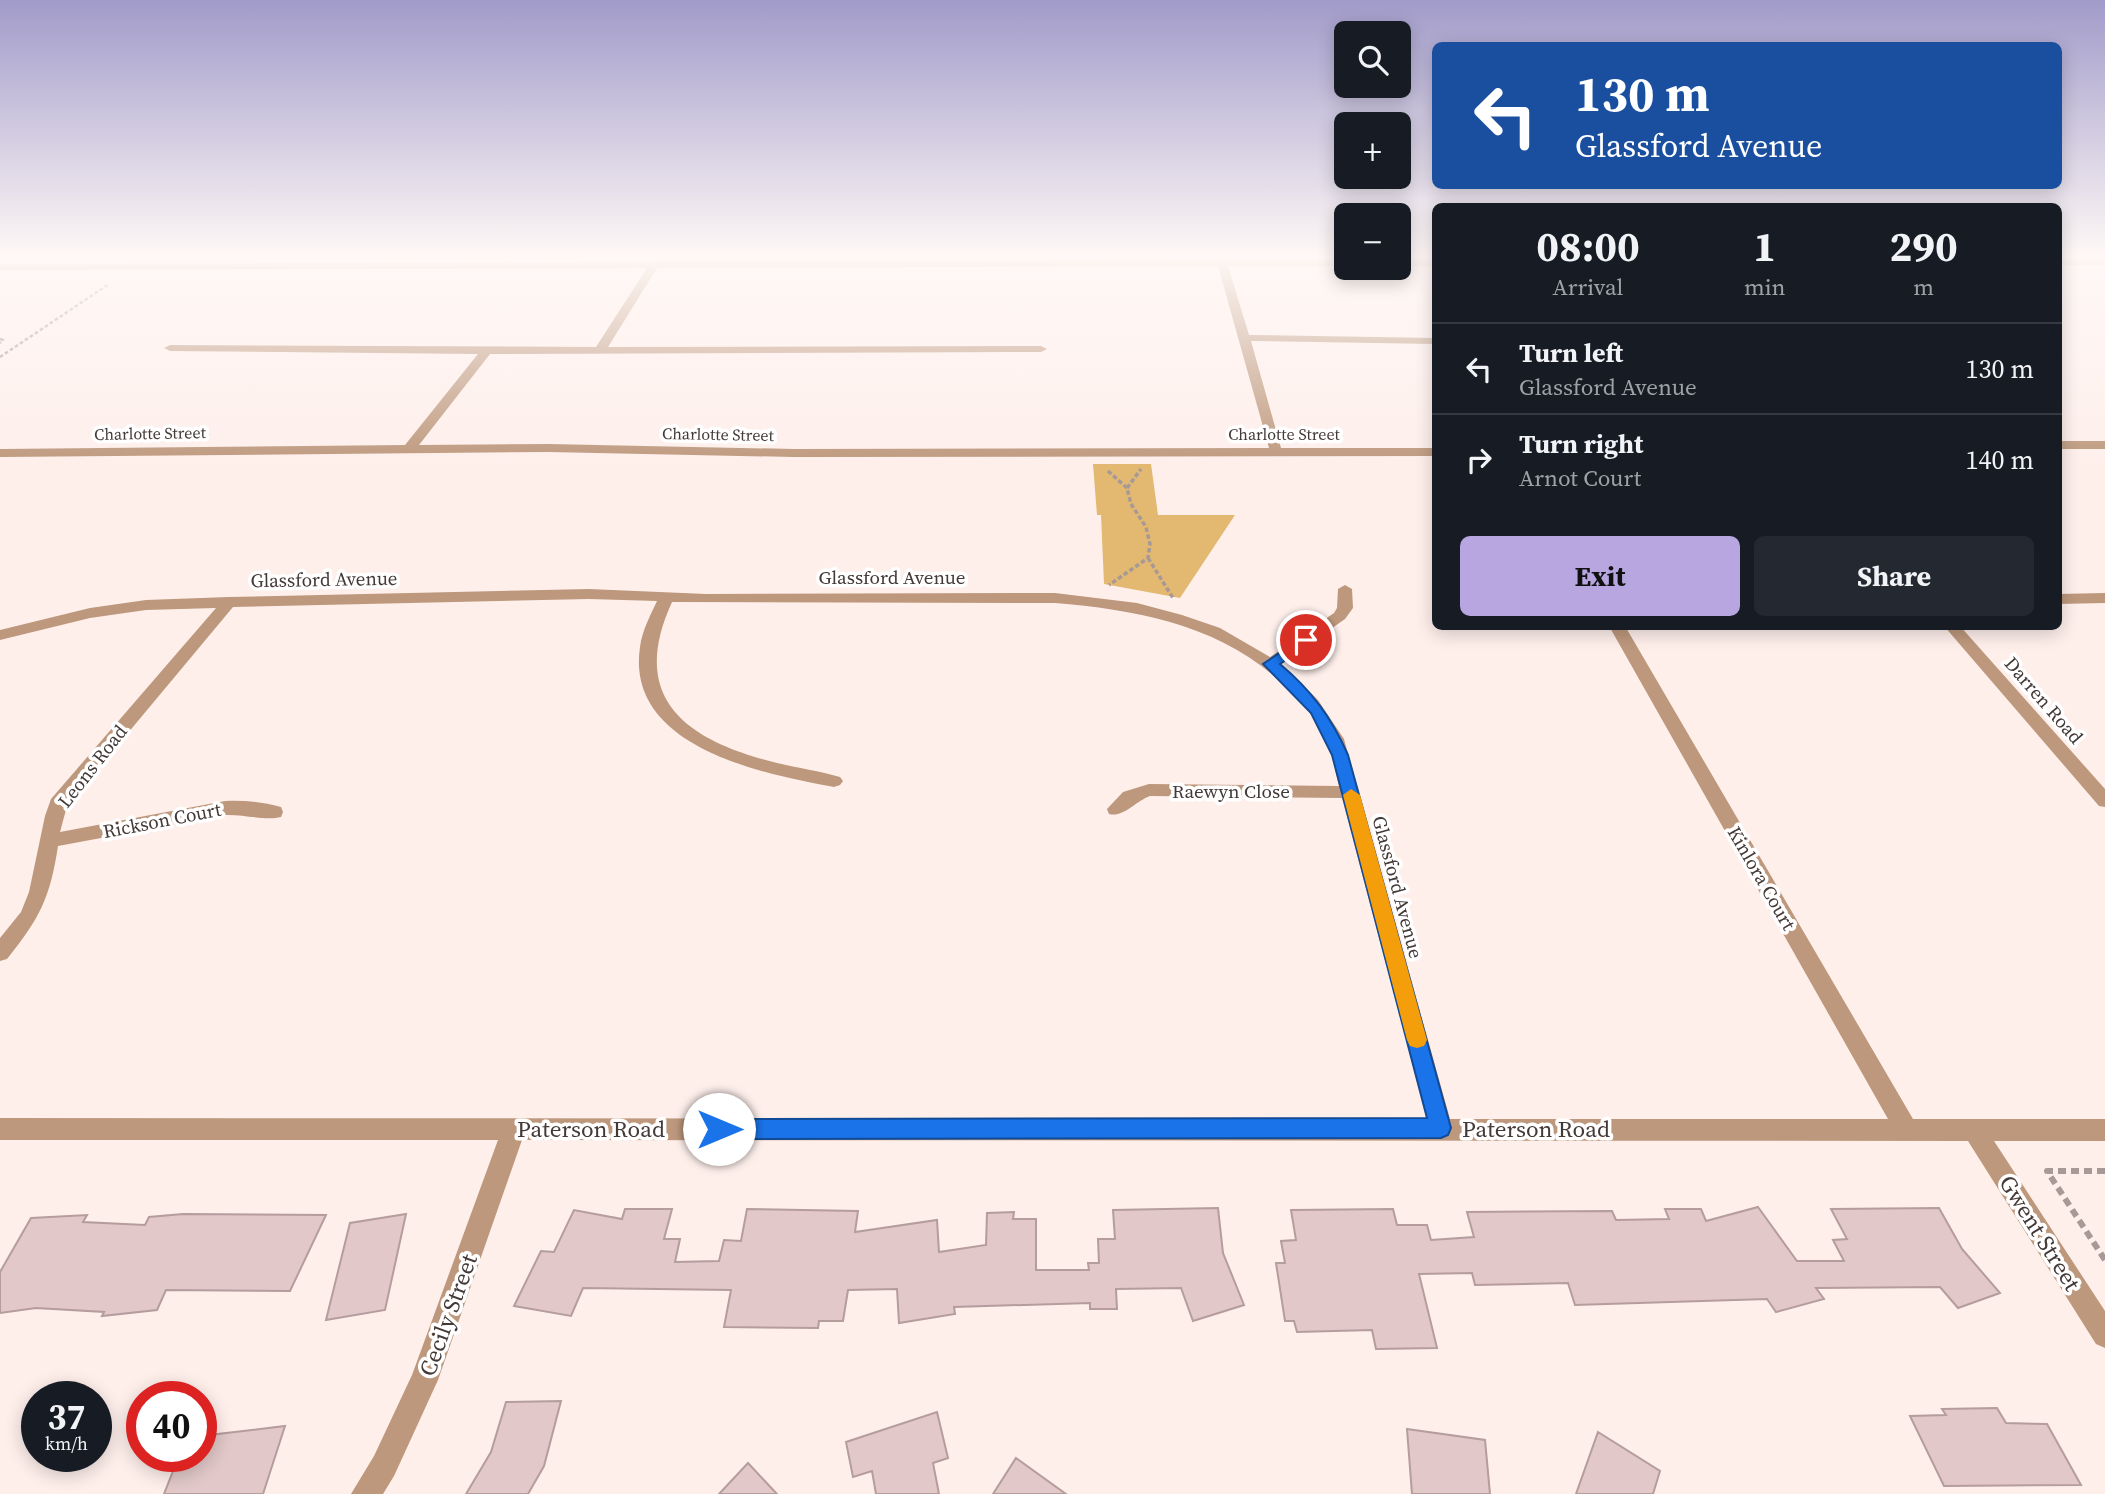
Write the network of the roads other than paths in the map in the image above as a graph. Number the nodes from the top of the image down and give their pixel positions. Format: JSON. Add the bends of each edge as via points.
{"nodes":[{"id":1,"x":615,"y":327,"type":"edge"},
{"id":2,"x":1241,"y":327,"type":"edge"},
{"id":3,"x":1244,"y":338,"type":"junction"},
{"id":4,"x":1432,"y":341,"type":"edge"},
{"id":5,"x":170,"y":348,"type":"dead end"},
{"id":6,"x":1041,"y":349,"type":"dead end"},
{"id":7,"x":487,"y":350,"type":"junction"},
{"id":8,"x":600,"y":350,"type":"junction"},
{"id":9,"x":2062,"y":445,"type":"edge"},
{"id":10,"x":2105,"y":445,"type":"edge"},
{"id":11,"x":410,"y":448,"type":"junction"},
{"id":12,"x":1276,"y":452,"type":"junction"},
{"id":13,"x":1432,"y":452,"type":"edge"},
{"id":14,"x":0,"y":453,"type":"edge"},
{"id":15,"x":1345,"y":589,"type":"dead end"},
{"id":16,"x":667,"y":596,"type":"junction"},
{"id":17,"x":2105,"y":598,"type":"edge"},
{"id":18,"x":2062,"y":599,"type":"edge"},
{"id":19,"x":229,"y":602,"type":"junction"},
{"id":20,"x":1619,"y":630,"type":"edge"},
{"id":21,"x":1955,"y":630,"type":"edge"},
{"id":22,"x":0,"y":635,"type":"edge"},
{"id":23,"x":1270,"y":664,"type":"junction"},
{"id":24,"x":834,"y":781,"type":"dead end"},
{"id":25,"x":1350,"y":792,"type":"junction"},
{"id":26,"x":2102,"y":794,"type":"edge"},
{"id":27,"x":1116,"y":808,"type":"dead end"},
{"id":28,"x":274,"y":812,"type":"dead end"},
{"id":29,"x":50,"y":841,"type":"junction"},
{"id":30,"x":0,"y":953,"type":"edge"},
{"id":31,"x":1441,"y":1128,"type":"junction"},
{"id":32,"x":0,"y":1129,"type":"edge"},
{"id":33,"x":514,"y":1129,"type":"junction"},
{"id":34,"x":1907,"y":1130,"type":"junction"},
{"id":35,"x":1975,"y":1130,"type":"junction"},
{"id":36,"x":2105,"y":1130,"type":"edge"},
{"id":37,"x":2105,"y":1335,"type":"edge"},
{"id":38,"x":366,"y":1494,"type":"edge"}],
"edges":[{"from":1,"to":8,"type":"street"},
{"from":2,"to":3,"type":"street"},
{"from":3,"to":4,"type":"street"},
{"from":3,"to":12,"type":"street"},
{"from":5,"to":7,"type":"street"},
{"from":6,"to":8,"type":"street"},
{"from":7,"to":8,"type":"street"},
{"from":7,"to":11,"type":"street"},
{"from":9,"to":10,"type":"street"},
{"from":11,"to":12,"type":"street","name":"Charlotte Street"},
{"from":11,"to":14,"type":"street","name":"Charlotte Street"},
{"from":12,"to":13,"type":"street","name":"Charlotte Street"},
{"from":15,"to":23,"type":"street","via":[[1340,616]]},
{"from":16,"to":19,"type":"street","name":"Glassford Avenue"},
{"from":16,"to":23,"type":"street","name":"Glassford Avenue","via":[[1108,602],[1160,611],[1203,626]]},
{"from":16,"to":24,"type":"street","via":[[653,627],[646,660],[648,676],[664,709],[721,753]]},
{"from":17,"to":18,"type":"street"},
{"from":19,"to":22,"type":"street","name":"Glassford Avenue","via":[[121,607]]},
{"from":19,"to":29,"type":"street","name":"Leons Road","via":[[69,788],[55,814]]},
{"from":20,"to":34,"type":"street","name":"Kinlora Court"},
{"from":21,"to":26,"type":"street","name":"Darren Road"},
{"from":23,"to":25,"type":"street","name":"Glassford Avenue","via":[[1305,695],[1327,724]]},
{"from":25,"to":27,"type":"street","name":"Raewyn Close","via":[[1149,790]]},
{"from":25,"to":31,"type":"street","name":"Glassford Avenue"},
{"from":28,"to":29,"type":"street","name":"Rickson Court","via":[[225,808]]},
{"from":29,"to":30,"type":"street","name":"Leons Road","via":[[34,907]]},
{"from":31,"to":33,"type":"street","name":"Paterson Road"},
{"from":31,"to":34,"type":"street","name":"Paterson Road"},
{"from":32,"to":33,"type":"street","name":"Paterson Road"},
{"from":33,"to":38,"type":"street","name":"Cecily Street","via":[[425,1380]]},
{"from":34,"to":35,"type":"street","name":"Paterson Road"},
{"from":35,"to":36,"type":"street","name":"Paterson Road"},
{"from":35,"to":37,"type":"street","name":"Gwent Street"}]}
